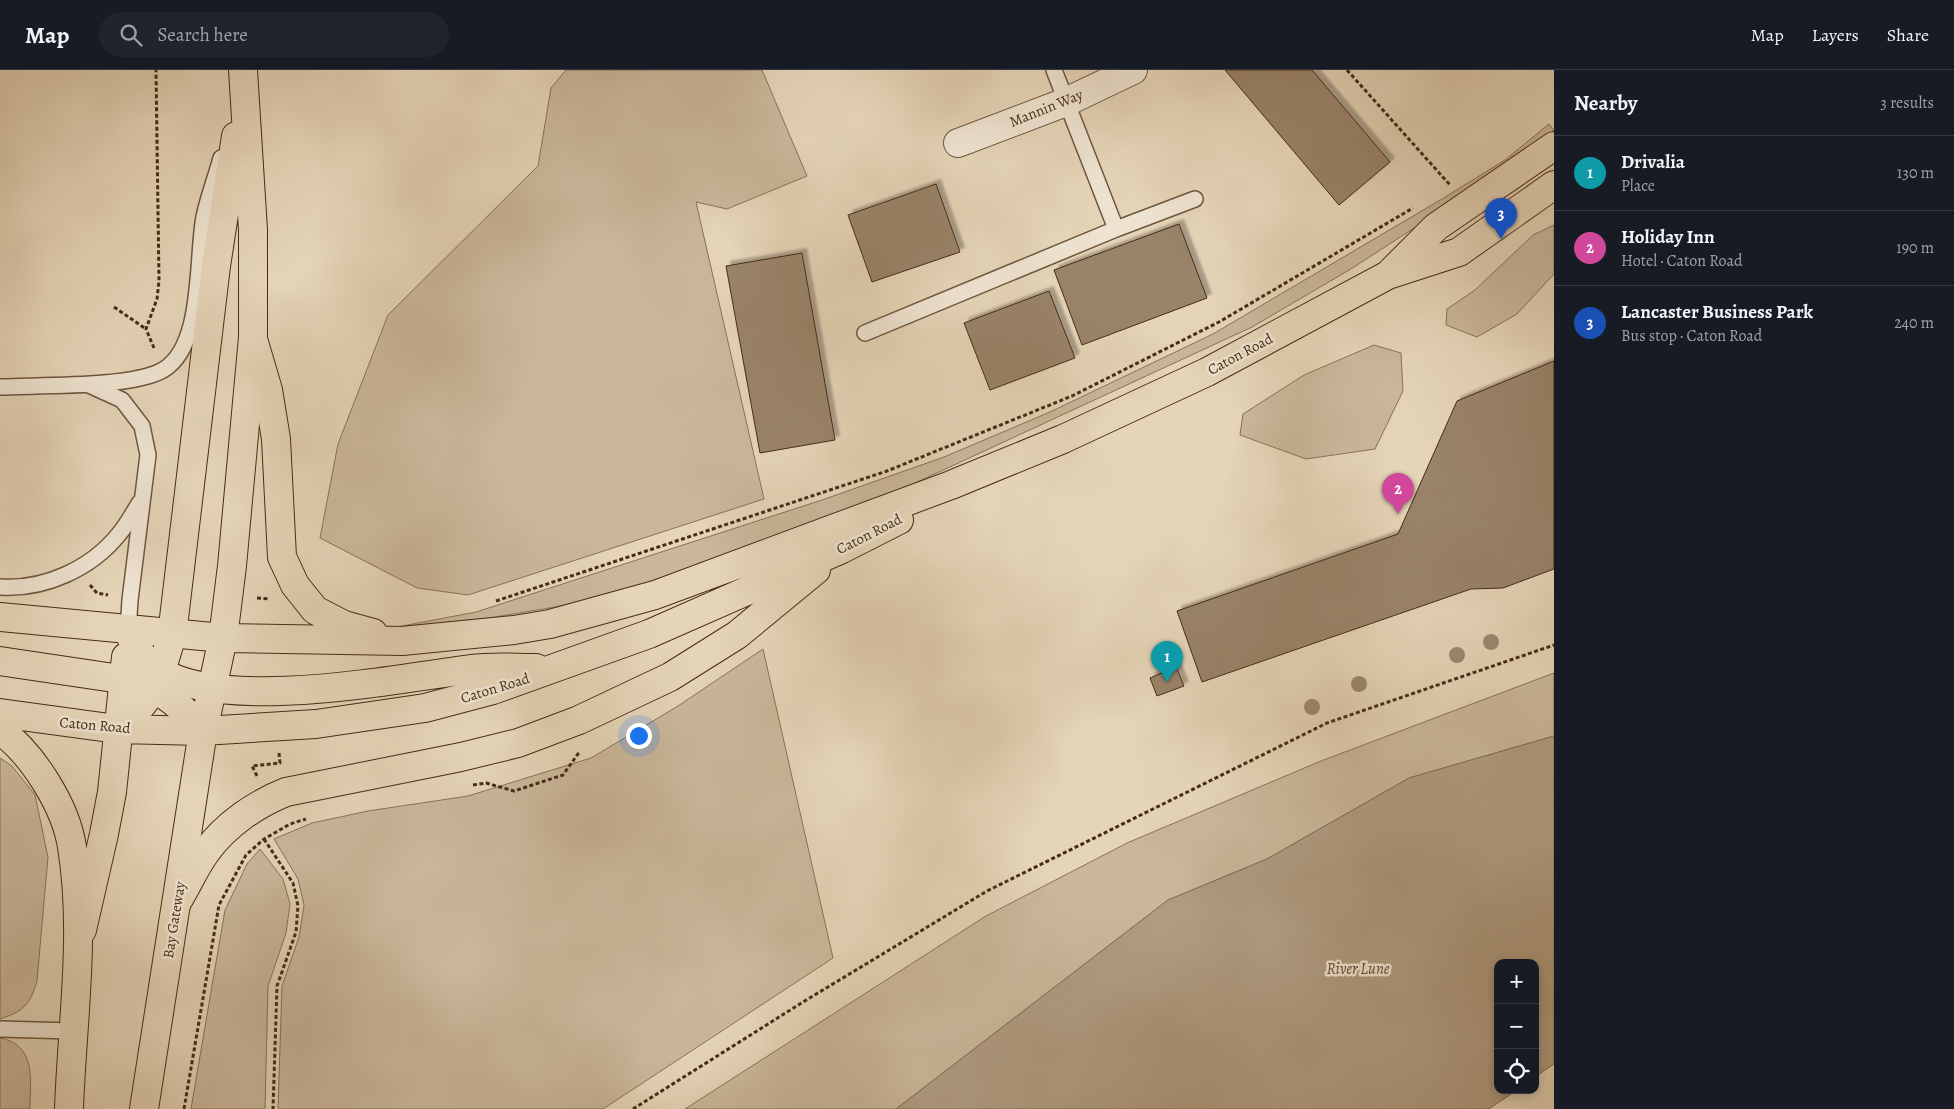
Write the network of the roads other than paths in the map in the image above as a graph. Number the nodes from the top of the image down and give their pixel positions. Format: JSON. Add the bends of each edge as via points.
{"nodes":[{"id":1,"x":1054,"y":70,"type":"edge"},
{"id":2,"x":1133,"y":70,"type":"edge"},
{"id":3,"x":244,"y":76,"type":"edge"},
{"id":4,"x":1066,"y":102,"type":"junction"},
{"id":5,"x":958,"y":143,"type":"dead end"},
{"id":6,"x":1554,"y":146,"type":"edge"},
{"id":7,"x":1554,"y":185,"type":"edge"},
{"id":8,"x":1195,"y":199,"type":"dead end"},
{"id":9,"x":1116,"y":229,"type":"junction"},
{"id":10,"x":1388,"y":275,"type":"junction"},
{"id":11,"x":865,"y":333,"type":"dead end"},
{"id":12,"x":253,"y":337,"type":"junction"},
{"id":13,"x":87,"y":384,"type":"junction"},
{"id":14,"x":0,"y":387,"type":"edge"},
{"id":15,"x":951,"y":485,"type":"junction"},
{"id":16,"x":142,"y":499,"type":"junction"},
{"id":17,"x":842,"y":549,"type":"junction"},
{"id":18,"x":0,"y":587,"type":"edge"},
{"id":19,"x":0,"y":618,"type":"edge"},
{"id":20,"x":128,"y":631,"type":"junction"},
{"id":21,"x":172,"y":635,"type":"junction"},
{"id":22,"x":223,"y":638,"type":"junction"},
{"id":23,"x":402,"y":641,"type":"junction"},
{"id":24,"x":0,"y":661,"type":"edge"},
{"id":25,"x":560,"y":667,"type":"junction"},
{"id":26,"x":124,"y":680,"type":"junction"},
{"id":27,"x":158,"y":680,"type":"junction"},
{"id":28,"x":212,"y":688,"type":"junction"},
{"id":29,"x":0,"y":713,"type":"edge"},
{"id":30,"x":117,"y":729,"type":"junction"},
{"id":31,"x":0,"y":730,"type":"edge"},
{"id":32,"x":203,"y":731,"type":"junction"},
{"id":33,"x":177,"y":902,"type":"junction"},
{"id":34,"x":80,"y":941,"type":"junction"},
{"id":35,"x":0,"y":1029,"type":"edge"},
{"id":36,"x":72,"y":1031,"type":"junction"},
{"id":37,"x":69,"y":1109,"type":"edge"},
{"id":38,"x":144,"y":1109,"type":"edge"}],
"edges":[{"from":1,"to":4,"type":"lane"},
{"from":2,"to":4,"type":"street","name":"Mannin Way"},
{"from":3,"to":12,"type":"main road","via":[[253,230]]},
{"from":3,"to":13,"type":"lane","via":[[204,216],[192,318],[183,350],[163,370],[140,379]]},
{"from":3,"to":21,"type":"main road","via":[[216,266]]},
{"from":4,"to":5,"type":"street","name":"Mannin Way"},
{"from":4,"to":9,"type":"lane"},
{"from":6,"to":10,"type":"main road","name":"Caton Road","via":[[1436,227]]},
{"from":7,"to":10,"type":"main road","name":"Caton Road","via":[[1459,252]]},
{"from":8,"to":9,"type":"lane"},
{"from":9,"to":11,"type":"lane"},
{"from":10,"to":15,"type":"main road","name":"Caton Road","via":[[1207,372],[1062,439]]},
{"from":12,"to":22,"type":"main road","name":"Bay Gateway"},
{"from":12,"to":23,"type":"main road","via":[[268,390],[276,439],[282,557],[295,585],[315,610],[344,625]]},
{"from":13,"to":14,"type":"lane"},
{"from":13,"to":16,"type":"lane","via":[[122,400],[142,426],[148,456]]},
{"from":15,"to":17,"type":"main road","name":"Caton Road","via":[[892,525]]},
{"from":15,"to":23,"type":"main road","name":"Caton Road","via":[[655,595],[550,624]]},
{"from":16,"to":18,"type":"lane","via":[[119,534],[101,552],[76,569],[40,585]]},
{"from":16,"to":20,"type":"lane"},
{"from":17,"to":25,"type":"main road","name":"Caton Road","via":[[649,634]]},
{"from":17,"to":33,"type":"main road","via":[[737,635],[670,677],[579,720],[518,743],[286,792],[271,798],[238,818],[207,851]]},
{"from":19,"to":20,"type":"main road","name":"Caton Road"},
{"from":20,"to":21,"type":"main road","name":"Caton Road"},
{"from":20,"to":26,"type":"main road"},
{"from":20,"to":27,"type":"main road","via":[[136,649]]},
{"from":21,"to":22,"type":"main road","name":"Caton Road"},
{"from":21,"to":27,"type":"main road"},
{"from":22,"to":23,"type":"main road","name":"Caton Road"},
{"from":22,"to":28,"type":"main road","name":"Bay Gateway"},
{"from":24,"to":26,"type":"main road"},
{"from":25,"to":28,"type":"main road","via":[[474,668],[292,690]]},
{"from":25,"to":32,"type":"main road","name":"Caton Road","via":[[493,690],[424,708],[316,724]]},
{"from":26,"to":27,"type":"main road"},
{"from":26,"to":30,"type":"main road"},
{"from":27,"to":28,"type":"main road"},
{"from":27,"to":30,"type":"main road","via":[[144,705]]},
{"from":27,"to":32,"type":"main road"},
{"from":28,"to":32,"type":"main road","name":"Bay Gateway"},
{"from":29,"to":30,"type":"main road","name":"Caton Road"},
{"from":30,"to":32,"type":"main road","name":"Caton Road"},
{"from":30,"to":34,"type":"main road","via":[[112,792]]},
{"from":31,"to":34,"type":"main road","via":[[34,764],[56,799],[72,846]]},
{"from":32,"to":33,"type":"main road","name":"Bay Gateway"},
{"from":33,"to":38,"type":"main road","name":"Bay Gateway"},
{"from":34,"to":36,"type":"main road"},
{"from":35,"to":36,"type":"lane"},
{"from":36,"to":37,"type":"main road"}]}
